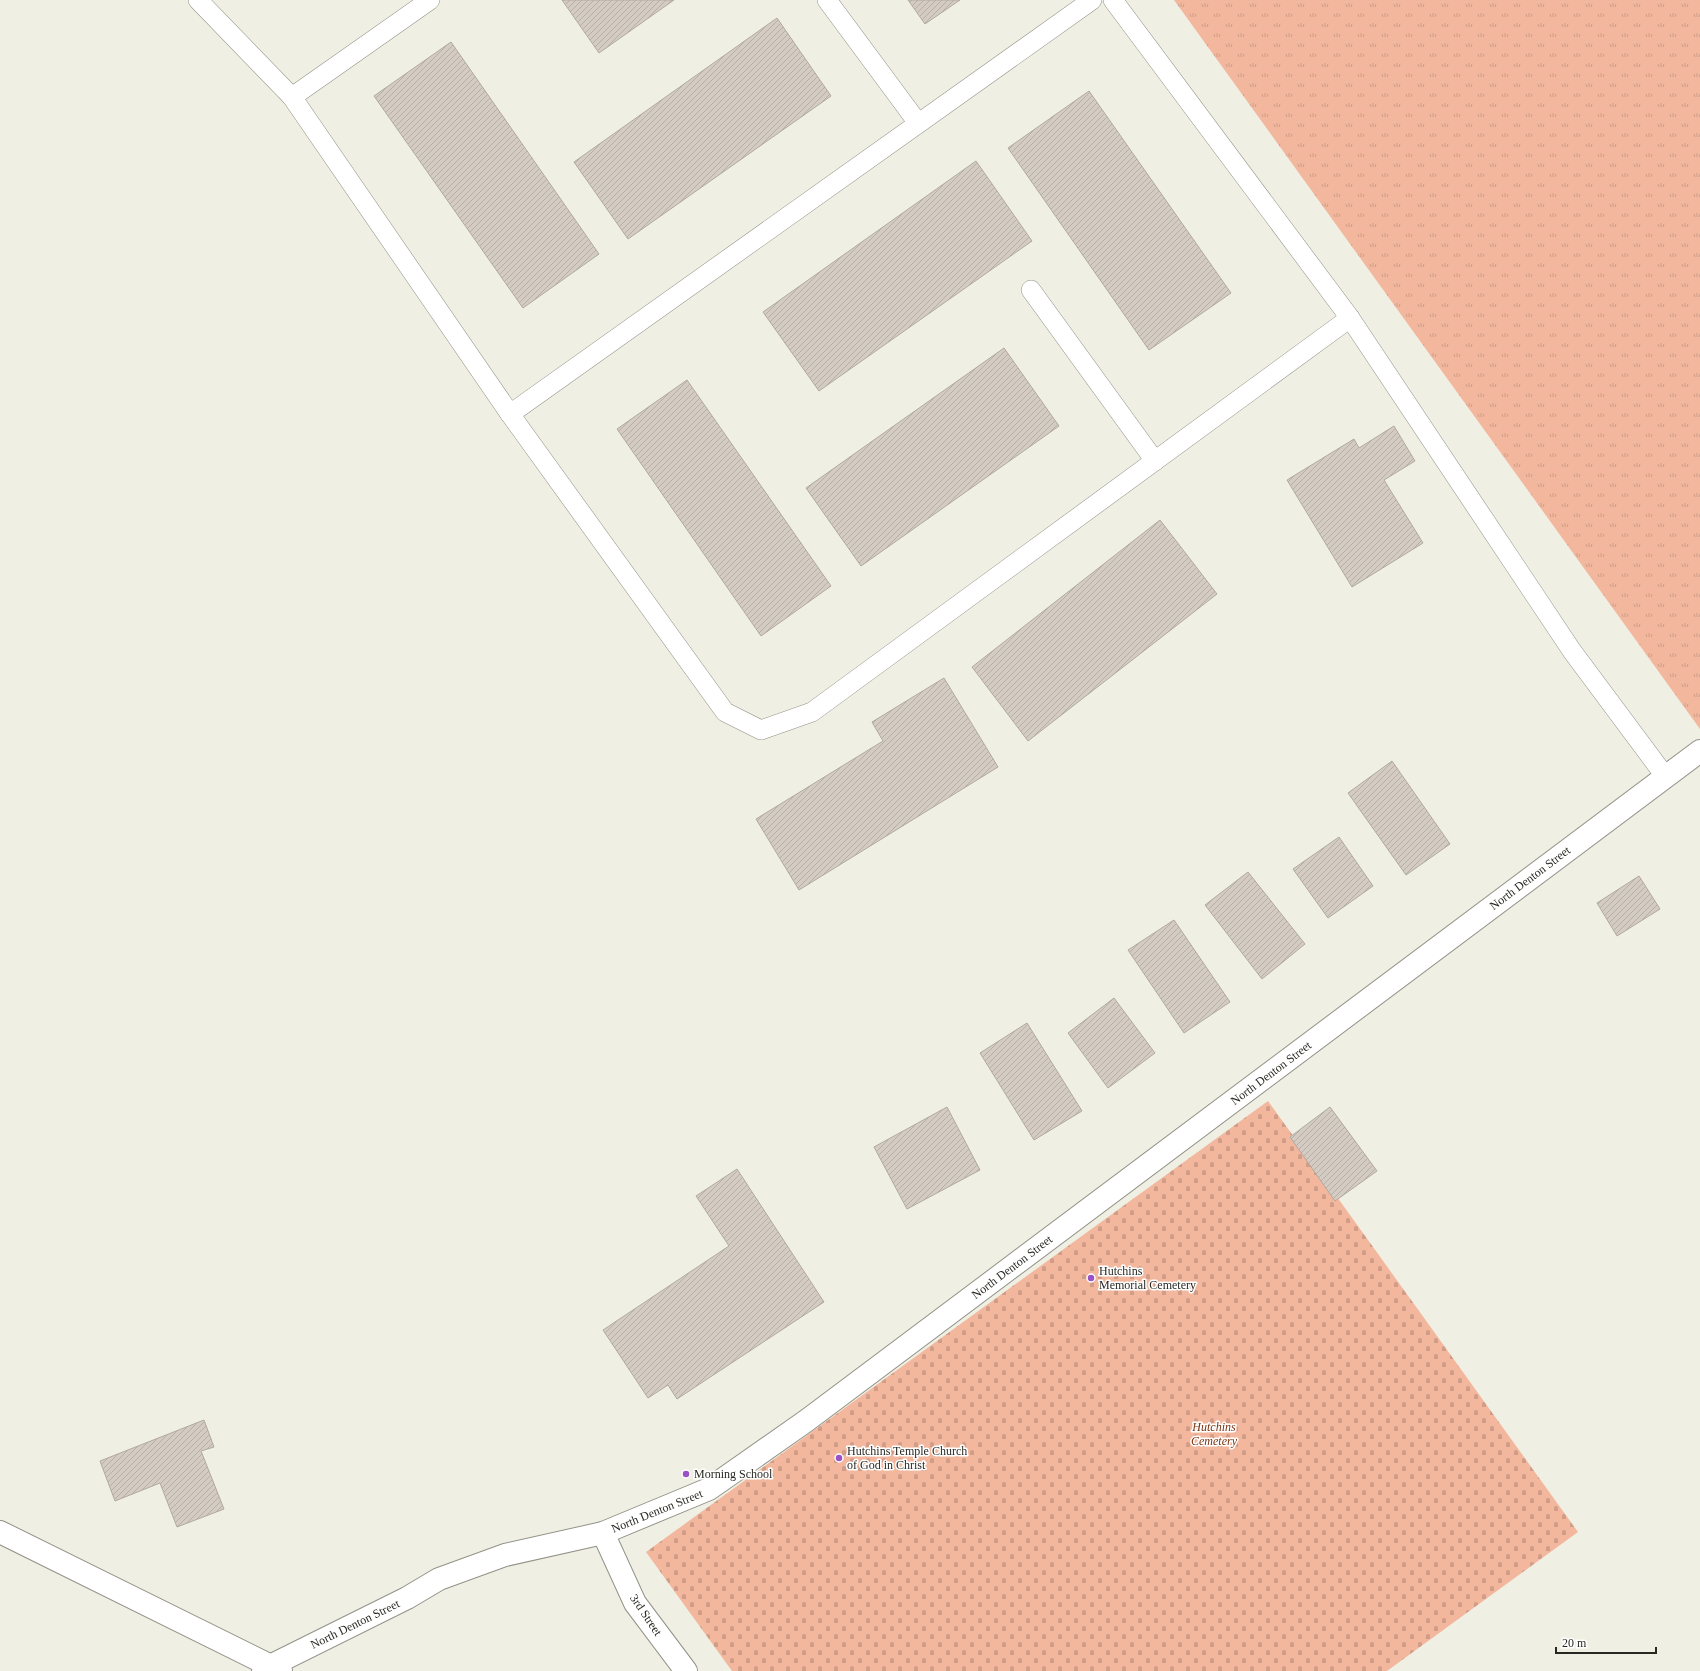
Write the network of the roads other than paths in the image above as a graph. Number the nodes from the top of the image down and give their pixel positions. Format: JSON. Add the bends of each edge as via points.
{"nodes":[{"id":1,"x":198,"y":0,"type":"edge"},
{"id":2,"x":430,"y":0,"type":"edge"},
{"id":3,"x":827,"y":0,"type":"edge"},
{"id":4,"x":1092,"y":0,"type":"edge"},
{"id":5,"x":1113,"y":0,"type":"edge"},
{"id":6,"x":292,"y":97,"type":"junction"},
{"id":7,"x":918,"y":123,"type":"junction"},
{"id":8,"x":1031,"y":290,"type":"dead end"},
{"id":9,"x":1350,"y":318,"type":"junction"},
{"id":10,"x":510,"y":414,"type":"junction"},
{"id":11,"x":1155,"y":461,"type":"junction"},
{"id":12,"x":1700,"y":751,"type":"edge"},
{"id":13,"x":1665,"y":776,"type":"junction"},
{"id":14,"x":0,"y":1532,"type":"edge"},
{"id":15,"x":603,"y":1533,"type":"junction"},
{"id":16,"x":271,"y":1669,"type":"edge"},
{"id":17,"x":686,"y":1671,"type":"edge"}],
"edges":[{"from":1,"to":6,"type":"lane"},
{"from":2,"to":6,"type":"lane"},
{"from":3,"to":7,"type":"lane"},
{"from":4,"to":7,"type":"lane"},
{"from":5,"to":9,"type":"lane"},
{"from":6,"to":10,"type":"lane"},
{"from":7,"to":10,"type":"lane"},
{"from":8,"to":11,"type":"lane"},
{"from":9,"to":11,"type":"lane"},
{"from":9,"to":13,"type":"lane","via":[[1572,651]]},
{"from":10,"to":11,"type":"lane","via":[[725,712],[761,730],[812,712]]},
{"from":12,"to":13,"type":"street","name":"North Denton Street"},
{"from":13,"to":15,"type":"street","name":"North Denton Street","via":[[799,1426],[709,1489]]},
{"from":14,"to":16,"type":"street"},
{"from":15,"to":16,"type":"street","name":"North Denton Street","via":[[505,1555],[439,1579]]},
{"from":15,"to":17,"type":"street","name":"3rd Street","via":[[635,1603]]}]}
